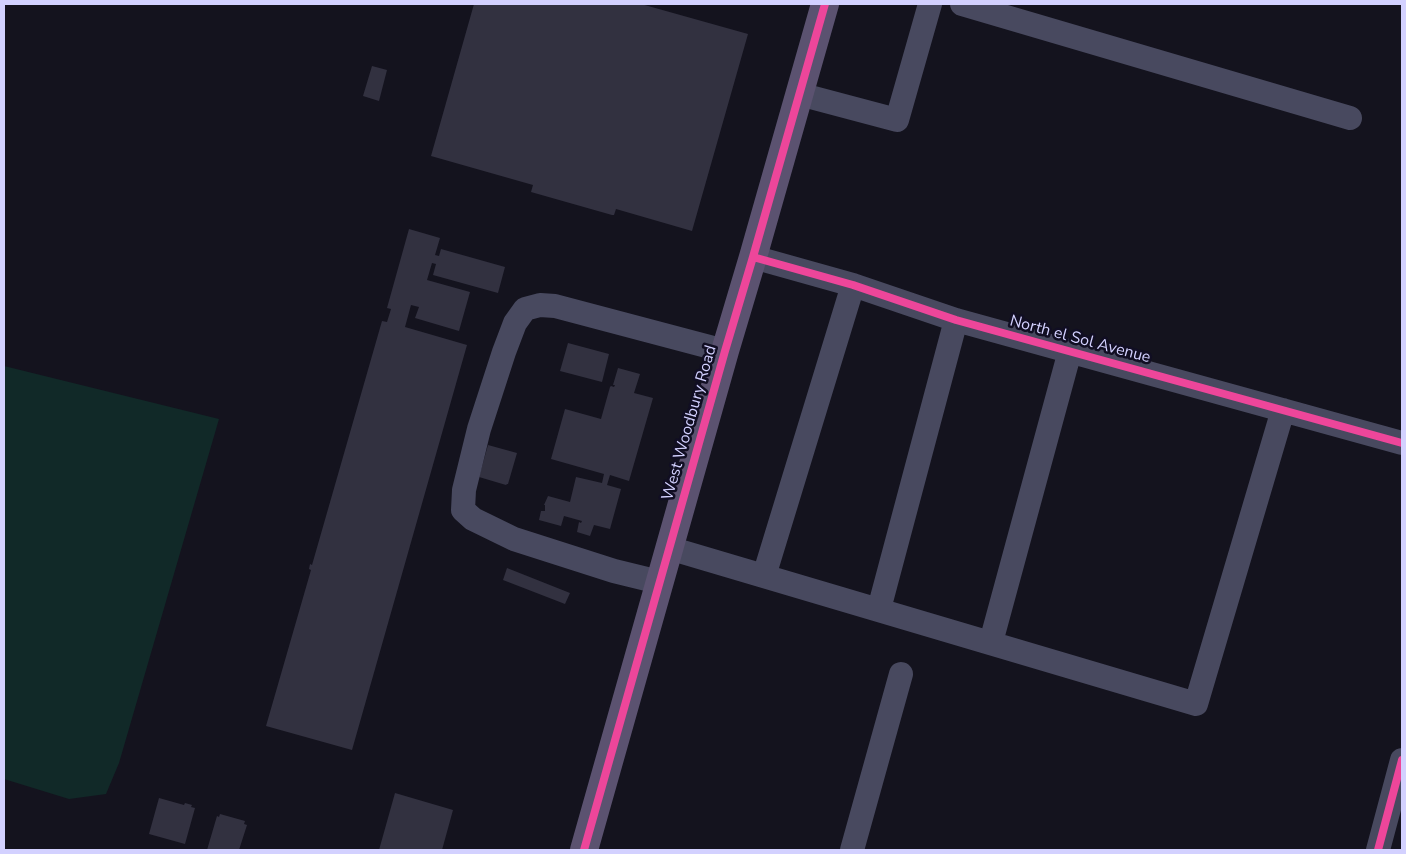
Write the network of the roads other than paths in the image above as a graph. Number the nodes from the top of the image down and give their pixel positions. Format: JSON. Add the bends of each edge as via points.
{"nodes":[{"id":1,"x":825,"y":4,"type":"edge"},
{"id":2,"x":930,"y":4,"type":"edge"},
{"id":3,"x":962,"y":4,"type":"edge"},
{"id":4,"x":799,"y":94,"type":"junction"},
{"id":5,"x":1350,"y":118,"type":"dead end"},
{"id":6,"x":753,"y":257,"type":"junction"},
{"id":7,"x":853,"y":285,"type":"junction"},
{"id":8,"x":956,"y":320,"type":"junction"},
{"id":9,"x":725,"y":351,"type":"junction"},
{"id":10,"x":1070,"y":351,"type":"junction"},
{"id":11,"x":1283,"y":410,"type":"junction"},
{"id":12,"x":1402,"y":443,"type":"edge"},
{"id":13,"x":669,"y":548,"type":"junction"},
{"id":14,"x":764,"y":576,"type":"junction"},
{"id":15,"x":659,"y":582,"type":"junction"},
{"id":16,"x":879,"y":609,"type":"junction"},
{"id":17,"x":991,"y":642,"type":"junction"},
{"id":18,"x":901,"y":674,"type":"dead end"},
{"id":19,"x":1402,"y":760,"type":"edge"},
{"id":20,"x":584,"y":850,"type":"edge"},
{"id":21,"x":852,"y":850,"type":"edge"},
{"id":22,"x":1378,"y":850,"type":"edge"}],
"edges":[{"from":1,"to":4,"type":"main road","name":"West Woodbury Road"},
{"from":2,"to":4,"type":"street","via":[[897,120]]},
{"from":3,"to":5,"type":"street"},
{"from":4,"to":6,"type":"main road","name":"West Woodbury Road"},
{"from":6,"to":7,"type":"street","name":"North el Sol Avenue"},
{"from":6,"to":9,"type":"main road","name":"West Woodbury Road"},
{"from":7,"to":8,"type":"street","name":"North el Sol Avenue"},
{"from":7,"to":14,"type":"street"},
{"from":8,"to":10,"type":"street","name":"North el Sol Avenue"},
{"from":8,"to":16,"type":"street"},
{"from":9,"to":13,"type":"main road","name":"West Woodbury Road"},
{"from":9,"to":15,"type":"street","via":[[555,306],[525,309],[515,323],[504,352],[477,438],[464,490],[463,510],[473,519],[514,539]]},
{"from":10,"to":11,"type":"street","name":"North el Sol Avenue"},
{"from":10,"to":17,"type":"street"},
{"from":11,"to":12,"type":"street","name":"North el Sol Avenue"},
{"from":11,"to":17,"type":"street","via":[[1196,704]]},
{"from":13,"to":14,"type":"street"},
{"from":13,"to":15,"type":"main road","name":"West Woodbury Road"},
{"from":14,"to":16,"type":"street"},
{"from":15,"to":20,"type":"main road","name":"West Woodbury Road"},
{"from":16,"to":17,"type":"street"},
{"from":18,"to":21,"type":"street"},
{"from":19,"to":22,"type":"street"}]}
